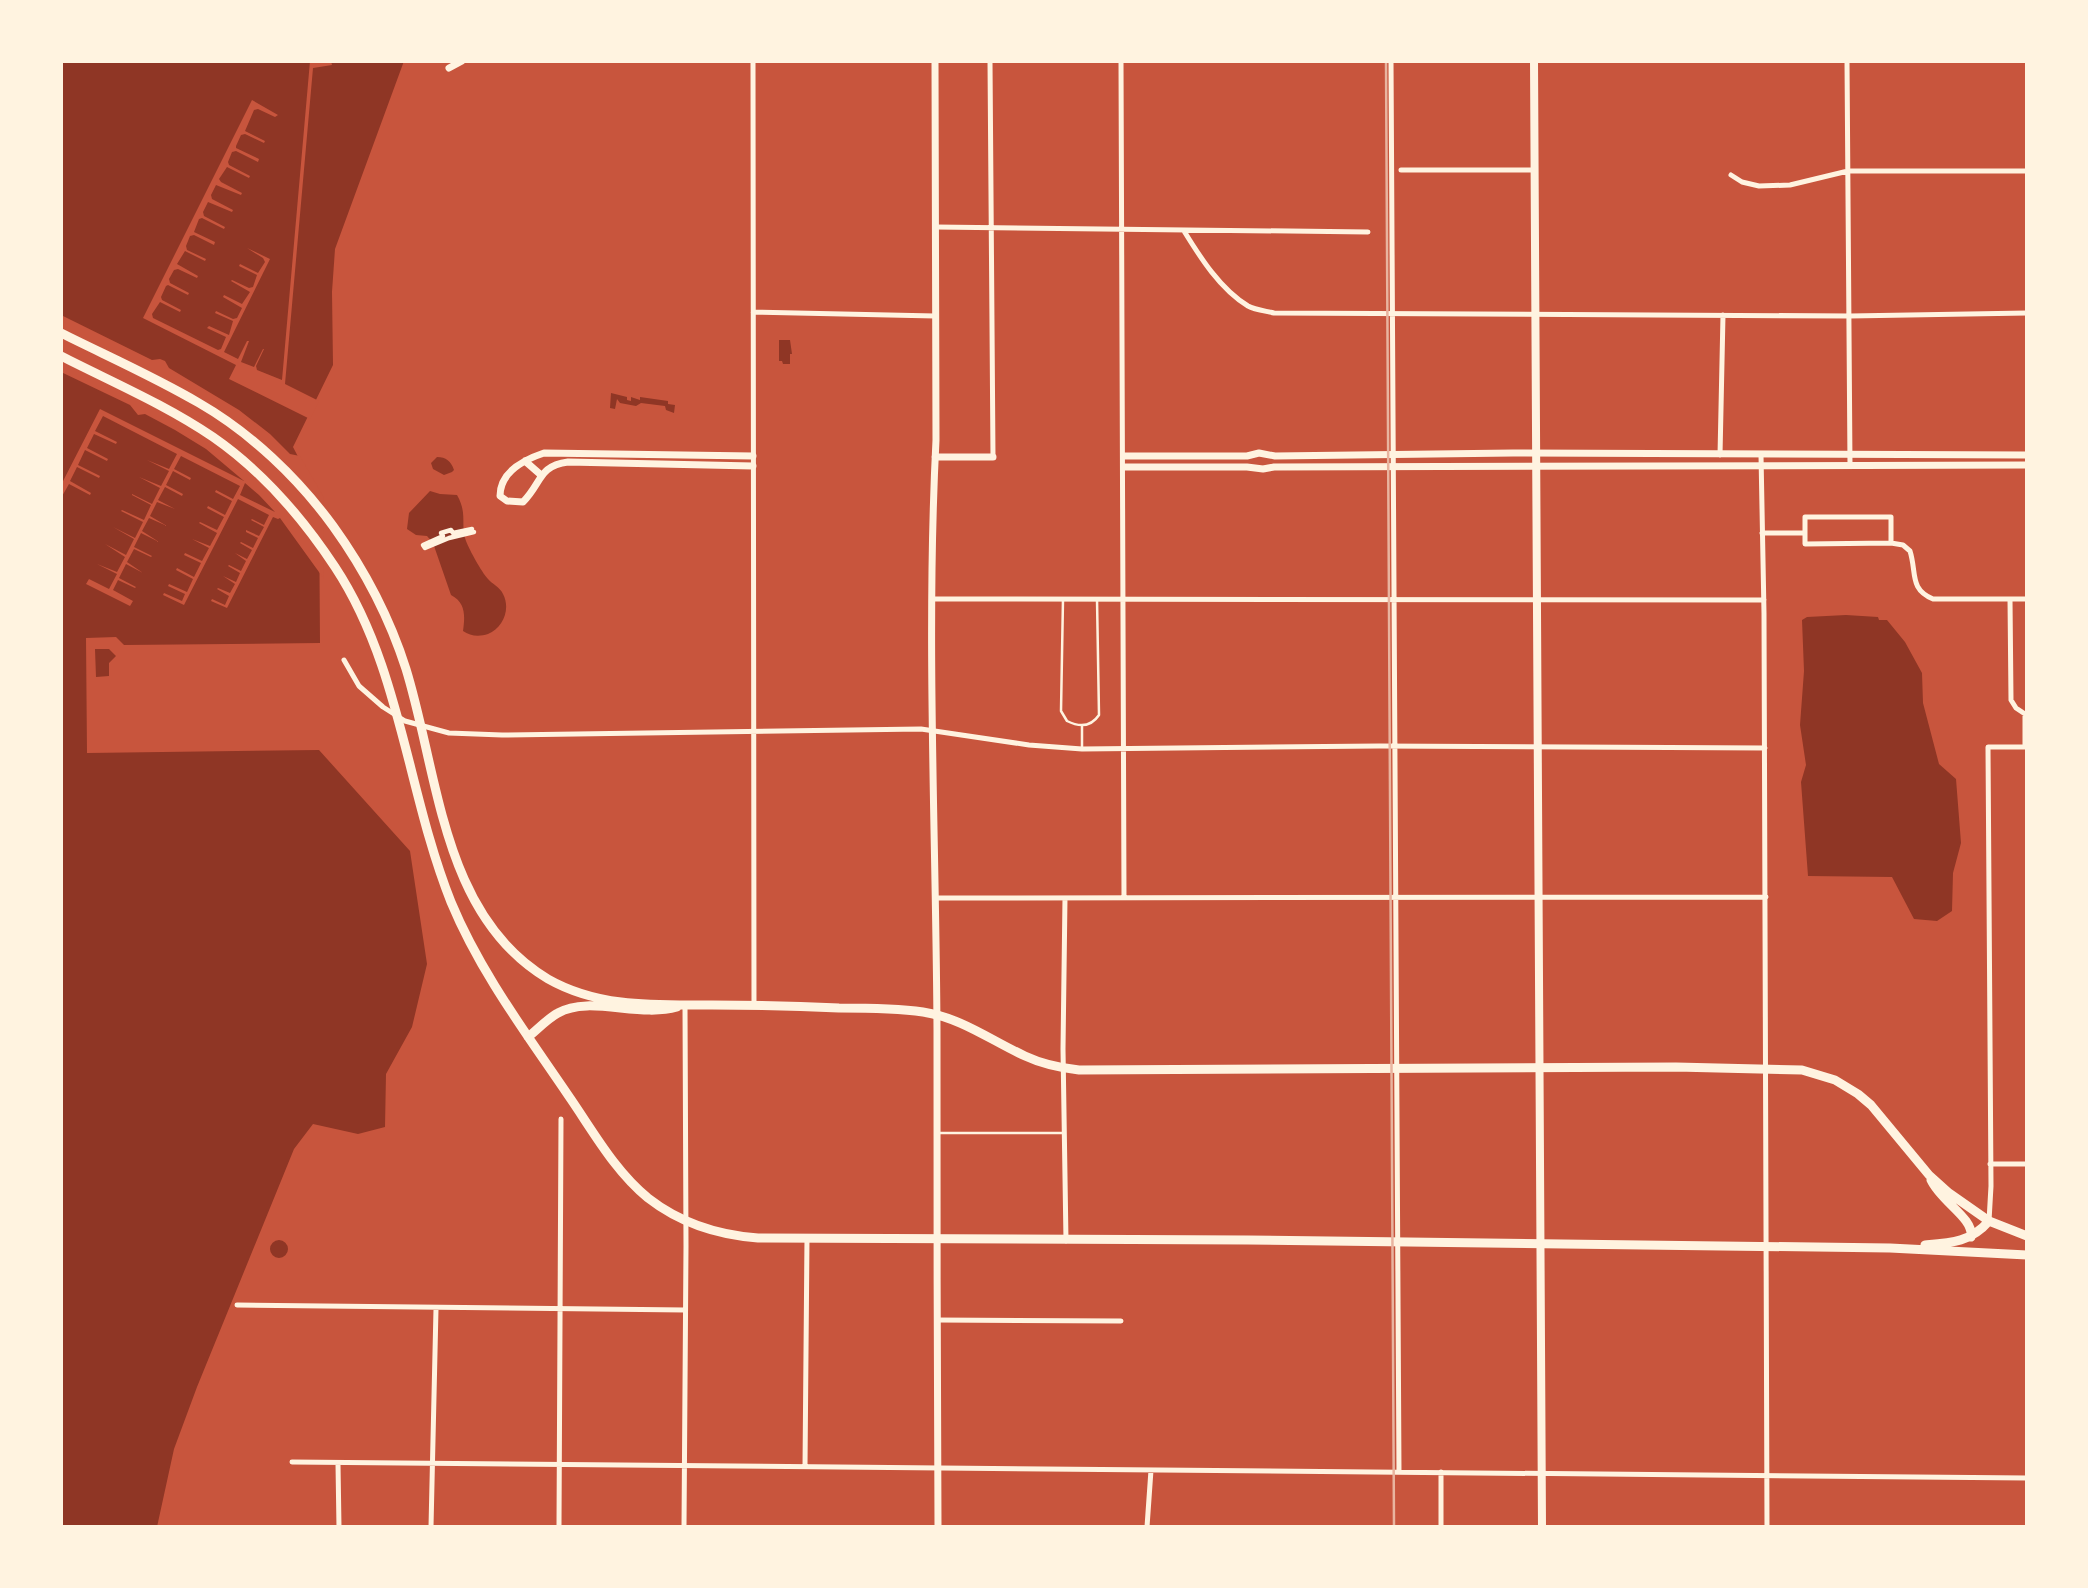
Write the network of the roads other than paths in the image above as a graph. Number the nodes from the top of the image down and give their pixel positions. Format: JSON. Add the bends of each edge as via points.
{"nodes":[{"id":1,"x":463,"y":61,"type":"edge"},
{"id":2,"x":753,"y":61,"type":"edge"},
{"id":3,"x":935,"y":61,"type":"edge"},
{"id":4,"x":990,"y":61,"type":"edge"},
{"id":5,"x":1121,"y":61,"type":"edge"},
{"id":6,"x":1391,"y":61,"type":"edge"},
{"id":7,"x":1534,"y":61,"type":"edge"},
{"id":8,"x":1847,"y":61,"type":"edge"},
{"id":9,"x":449,"y":68,"type":"dead end"},
{"id":10,"x":1401,"y":170,"type":"dead end"},
{"id":11,"x":1534,"y":170,"type":"junction"},
{"id":12,"x":2027,"y":171,"type":"edge"},
{"id":13,"x":1848,"y":172,"type":"junction"},
{"id":14,"x":1731,"y":175,"type":"dead end"},
{"id":15,"x":936,"y":228,"type":"junction"},
{"id":16,"x":991,"y":228,"type":"junction"},
{"id":17,"x":1122,"y":228,"type":"junction"},
{"id":18,"x":1184,"y":231,"type":"junction"},
{"id":19,"x":1368,"y":232,"type":"dead end"},
{"id":20,"x":753,"y":312,"type":"junction"},
{"id":21,"x":2027,"y":313,"type":"edge"},
{"id":22,"x":1536,"y":314,"type":"junction"},
{"id":23,"x":1392,"y":315,"type":"junction"},
{"id":24,"x":1723,"y":315,"type":"junction"},
{"id":25,"x":935,"y":316,"type":"junction"},
{"id":26,"x":1850,"y":316,"type":"junction"},
{"id":27,"x":61,"y":334,"type":"edge"},
{"id":28,"x":61,"y":356,"type":"edge"},
{"id":29,"x":1393,"y":454,"type":"junction"},
{"id":30,"x":1536,"y":454,"type":"junction"},
{"id":31,"x":1761,"y":454,"type":"junction"},
{"id":32,"x":1850,"y":454,"type":"junction"},
{"id":33,"x":2027,"y":454,"type":"edge"},
{"id":34,"x":1720,"y":455,"type":"junction"},
{"id":35,"x":753,"y":456,"type":"junction"},
{"id":36,"x":1124,"y":456,"type":"junction"},
{"id":37,"x":934,"y":457,"type":"junction"},
{"id":38,"x":993,"y":457,"type":"joint"},
{"id":39,"x":525,"y":461,"type":"junction"},
{"id":40,"x":1761,"y":464,"type":"junction"},
{"id":41,"x":1850,"y":465,"type":"junction"},
{"id":42,"x":2027,"y":465,"type":"edge"},
{"id":43,"x":753,"y":466,"type":"junction"},
{"id":44,"x":1124,"y":467,"type":"junction"},
{"id":45,"x":1393,"y":467,"type":"junction"},
{"id":46,"x":1536,"y":467,"type":"junction"},
{"id":47,"x":541,"y":475,"type":"junction"},
{"id":48,"x":473,"y":530,"type":"joint"},
{"id":49,"x":1762,"y":533,"type":"junction"},
{"id":50,"x":1805,"y":533,"type":"junction"},
{"id":51,"x":1891,"y":543,"type":"junction"},
{"id":52,"x":1393,"y":598,"type":"junction"},
{"id":53,"x":1063,"y":599,"type":"junction"},
{"id":54,"x":1097,"y":599,"type":"junction"},
{"id":55,"x":1124,"y":599,"type":"junction"},
{"id":56,"x":1537,"y":599,"type":"junction"},
{"id":57,"x":2010,"y":599,"type":"junction"},
{"id":58,"x":2027,"y":599,"type":"edge"},
{"id":59,"x":932,"y":600,"type":"junction"},
{"id":60,"x":1764,"y":600,"type":"junction"},
{"id":61,"x":344,"y":660,"type":"dead end"},
{"id":62,"x":1082,"y":726,"type":"junction"},
{"id":63,"x":933,"y":729,"type":"junction"},
{"id":64,"x":754,"y":731,"type":"junction"},
{"id":65,"x":2026,"y":747,"type":"edge"},
{"id":66,"x":1394,"y":748,"type":"junction"},
{"id":67,"x":1538,"y":748,"type":"junction"},
{"id":68,"x":1765,"y":748,"type":"junction"},
{"id":69,"x":1082,"y":749,"type":"junction"},
{"id":70,"x":1124,"y":749,"type":"junction"},
{"id":71,"x":1396,"y":897,"type":"junction"},
{"id":72,"x":1539,"y":897,"type":"junction"},
{"id":73,"x":1766,"y":897,"type":"junction"},
{"id":74,"x":935,"y":898,"type":"junction"},
{"id":75,"x":1065,"y":898,"type":"junction"},
{"id":76,"x":1125,"y":898,"type":"junction"},
{"id":77,"x":685,"y":1005,"type":"junction"},
{"id":78,"x":754,"y":1005,"type":"junction"},
{"id":79,"x":936,"y":1015,"type":"junction"},
{"id":80,"x":528,"y":1037,"type":"junction"},
{"id":81,"x":1064,"y":1068,"type":"junction"},
{"id":82,"x":1765,"y":1068,"type":"junction"},
{"id":83,"x":1397,"y":1069,"type":"junction"},
{"id":84,"x":1540,"y":1069,"type":"junction"},
{"id":85,"x":561,"y":1119,"type":"dead end"},
{"id":86,"x":937,"y":1133,"type":"junction"},
{"id":87,"x":1065,"y":1133,"type":"junction"},
{"id":88,"x":1990,"y":1164,"type":"junction"},
{"id":89,"x":2027,"y":1164,"type":"edge"},
{"id":90,"x":1929,"y":1175,"type":"junction"},
{"id":91,"x":685,"y":1220,"type":"junction"},
{"id":92,"x":1989,"y":1221,"type":"junction"},
{"id":93,"x":2027,"y":1236,"type":"edge"},
{"id":94,"x":1971,"y":1237,"type":"junction"},
{"id":95,"x":807,"y":1238,"type":"junction"},
{"id":96,"x":937,"y":1240,"type":"junction"},
{"id":97,"x":1066,"y":1241,"type":"junction"},
{"id":98,"x":1398,"y":1242,"type":"junction"},
{"id":99,"x":1540,"y":1244,"type":"junction"},
{"id":100,"x":1765,"y":1247,"type":"junction"},
{"id":101,"x":1890,"y":1248,"type":"junction"},
{"id":102,"x":2027,"y":1255,"type":"edge"},
{"id":103,"x":237,"y":1306,"type":"dead end"},
{"id":104,"x":436,"y":1309,"type":"junction"},
{"id":105,"x":561,"y":1310,"type":"junction"},
{"id":106,"x":685,"y":1310,"type":"junction"},
{"id":107,"x":937,"y":1320,"type":"junction"},
{"id":108,"x":1121,"y":1321,"type":"dead end"},
{"id":109,"x":292,"y":1462,"type":"dead end"},
{"id":110,"x":338,"y":1464,"type":"junction"},
{"id":111,"x":433,"y":1464,"type":"junction"},
{"id":112,"x":560,"y":1465,"type":"junction"},
{"id":113,"x":684,"y":1465,"type":"junction"},
{"id":114,"x":805,"y":1467,"type":"junction"},
{"id":115,"x":938,"y":1468,"type":"junction"},
{"id":116,"x":1151,"y":1470,"type":"junction"},
{"id":117,"x":1399,"y":1472,"type":"junction"},
{"id":118,"x":1441,"y":1472,"type":"junction"},
{"id":119,"x":1542,"y":1474,"type":"junction"},
{"id":120,"x":1767,"y":1475,"type":"junction"},
{"id":121,"x":2027,"y":1478,"type":"edge"},
{"id":122,"x":339,"y":1527,"type":"edge"},
{"id":123,"x":431,"y":1527,"type":"edge"},
{"id":124,"x":559,"y":1527,"type":"edge"},
{"id":125,"x":684,"y":1527,"type":"edge"},
{"id":126,"x":938,"y":1527,"type":"edge"},
{"id":127,"x":1147,"y":1527,"type":"edge"},
{"id":128,"x":1441,"y":1527,"type":"edge"},
{"id":129,"x":1542,"y":1527,"type":"edge"},
{"id":130,"x":1767,"y":1527,"type":"edge"}],
"edges":[{"from":1,"to":9,"type":"street"},
{"from":2,"to":20,"type":"street"},
{"from":3,"to":15,"type":"street"},
{"from":4,"to":16,"type":"street"},
{"from":5,"to":17,"type":"street"},
{"from":6,"to":23,"type":"street"},
{"from":7,"to":11,"type":"main road"},
{"from":8,"to":13,"type":"street"},
{"from":10,"to":11,"type":"street"},
{"from":11,"to":22,"type":"main road"},
{"from":12,"to":13,"type":"street"},
{"from":13,"to":14,"type":"street","via":[[1790,185],[1759,186]]},
{"from":13,"to":26,"type":"street"},
{"from":15,"to":16,"type":"street"},
{"from":15,"to":25,"type":"street"},
{"from":16,"to":17,"type":"street"},
{"from":16,"to":38,"type":"street"},
{"from":17,"to":18,"type":"street"},
{"from":17,"to":36,"type":"street"},
{"from":18,"to":19,"type":"street"},
{"from":18,"to":23,"type":"street","via":[[1224,285],[1248,306],[1274,313]]},
{"from":20,"to":25,"type":"street"},
{"from":20,"to":35,"type":"street"},
{"from":21,"to":26,"type":"street"},
{"from":22,"to":23,"type":"street"},
{"from":22,"to":24,"type":"street"},
{"from":22,"to":30,"type":"main road"},
{"from":23,"to":29,"type":"street"},
{"from":24,"to":26,"type":"street"},
{"from":24,"to":34,"type":"street"},
{"from":25,"to":37,"type":"street"},
{"from":26,"to":32,"type":"street"},
{"from":27,"to":77,"type":"main road","via":[[201,404],[250,439],[332,525],[392,631],[461,876],[476,907],[503,942],[528,965],[586,995],[617,1002]]},
{"from":28,"to":80,"type":"main road","via":[[191,422],[238,456],[281,497],[333,564],[373,638],[386,675],[435,857],[452,903],[485,969]]},
{"from":29,"to":30,"type":"street"},
{"from":29,"to":36,"type":"street"},
{"from":29,"to":45,"type":"street"},
{"from":30,"to":34,"type":"street"},
{"from":30,"to":46,"type":"main road"},
{"from":31,"to":32,"type":"street"},
{"from":31,"to":34,"type":"street"},
{"from":31,"to":40,"type":"street"},
{"from":32,"to":33,"type":"street"},
{"from":32,"to":41,"type":"street"},
{"from":35,"to":39,"type":"street","via":[[556,452]]},
{"from":35,"to":43,"type":"street"},
{"from":36,"to":44,"type":"street"},
{"from":37,"to":38,"type":"street"},
{"from":37,"to":59,"type":"street"},
{"from":39,"to":47,"type":"street"},
{"from":39,"to":47,"type":"street","via":[[503,480],[500,496],[523,502]]},
{"from":40,"to":41,"type":"street"},
{"from":40,"to":46,"type":"street"},
{"from":40,"to":49,"type":"street"},
{"from":41,"to":42,"type":"street"},
{"from":43,"to":47,"type":"street","via":[[568,462],[554,464]]},
{"from":43,"to":64,"type":"street"},
{"from":44,"to":45,"type":"street"},
{"from":44,"to":55,"type":"street"},
{"from":45,"to":46,"type":"street"},
{"from":45,"to":52,"type":"street"},
{"from":46,"to":56,"type":"main road"},
{"from":48,"to":48,"type":"street","via":[[425,548],[422,545],[443,537],[441,533]]},
{"from":49,"to":50,"type":"street"},
{"from":49,"to":60,"type":"street"},
{"from":50,"to":51,"type":"street","via":[[1805,544]]},
{"from":50,"to":51,"type":"street","via":[[1805,517],[1891,517]]},
{"from":51,"to":57,"type":"street","via":[[1910,551],[1921,594],[1933,599]]},
{"from":52,"to":55,"type":"street"},
{"from":52,"to":56,"type":"street"},
{"from":52,"to":66,"type":"street"},
{"from":53,"to":54,"type":"street"},
{"from":53,"to":59,"type":"street"},
{"from":53,"to":62,"type":"lane","via":[[1061,711],[1067,722]]},
{"from":54,"to":55,"type":"street"},
{"from":54,"to":62,"type":"lane","via":[[1098,715]]},
{"from":55,"to":70,"type":"street"},
{"from":56,"to":60,"type":"street"},
{"from":56,"to":67,"type":"main road"},
{"from":57,"to":58,"type":"street"},
{"from":57,"to":65,"type":"street","via":[[2011,700],[2025,713]]},
{"from":59,"to":63,"type":"street"},
{"from":60,"to":68,"type":"street"},
{"from":61,"to":64,"type":"street","via":[[359,686],[383,707],[405,721],[449,733]]},
{"from":62,"to":69,"type":"lane"},
{"from":63,"to":64,"type":"street"},
{"from":63,"to":69,"type":"street"},
{"from":63,"to":74,"type":"street"},
{"from":64,"to":78,"type":"street"},
{"from":65,"to":88,"type":"street","via":[[1988,747]]},
{"from":66,"to":67,"type":"street"},
{"from":66,"to":70,"type":"street"},
{"from":66,"to":71,"type":"street"},
{"from":67,"to":68,"type":"street"},
{"from":67,"to":72,"type":"main road"},
{"from":68,"to":73,"type":"street"},
{"from":69,"to":70,"type":"street"},
{"from":70,"to":76,"type":"street"},
{"from":71,"to":72,"type":"street"},
{"from":71,"to":76,"type":"street"},
{"from":71,"to":83,"type":"street"},
{"from":72,"to":73,"type":"street"},
{"from":72,"to":84,"type":"main road"},
{"from":73,"to":82,"type":"street"},
{"from":74,"to":75,"type":"street"},
{"from":74,"to":79,"type":"street"},
{"from":75,"to":76,"type":"street"},
{"from":75,"to":81,"type":"street"},
{"from":77,"to":78,"type":"main road"},
{"from":77,"to":80,"type":"main road","via":[[663,1011],[575,1006]]},
{"from":77,"to":91,"type":"street"},
{"from":78,"to":79,"type":"main road"},
{"from":79,"to":81,"type":"main road","via":[[973,1027],[1028,1058]]},
{"from":79,"to":86,"type":"street"},
{"from":80,"to":91,"type":"main road","via":[[625,1176],[651,1200]]},
{"from":81,"to":83,"type":"main road"},
{"from":81,"to":87,"type":"street"},
{"from":82,"to":84,"type":"main road"},
{"from":82,"to":90,"type":"main road","via":[[1812,1072],[1847,1086],[1871,1105]]},
{"from":82,"to":100,"type":"street"},
{"from":83,"to":84,"type":"main road"},
{"from":83,"to":98,"type":"street"},
{"from":84,"to":99,"type":"main road"},
{"from":85,"to":105,"type":"street"},
{"from":86,"to":87,"type":"lane"},
{"from":86,"to":96,"type":"street"},
{"from":87,"to":97,"type":"street"},
{"from":88,"to":89,"type":"street"},
{"from":88,"to":92,"type":"street"},
{"from":90,"to":92,"type":"main road"},
{"from":90,"to":94,"type":"main road","via":[[1937,1192],[1969,1222]]},
{"from":91,"to":95,"type":"main road","via":[[737,1237]]},
{"from":91,"to":106,"type":"street"},
{"from":92,"to":93,"type":"main road"},
{"from":92,"to":94,"type":"main road"},
{"from":94,"to":101,"type":"main road"},
{"from":95,"to":96,"type":"main road"},
{"from":95,"to":114,"type":"street"},
{"from":96,"to":97,"type":"main road"},
{"from":96,"to":107,"type":"street"},
{"from":97,"to":98,"type":"main road"},
{"from":98,"to":99,"type":"main road"},
{"from":98,"to":117,"type":"street"},
{"from":99,"to":100,"type":"main road"},
{"from":99,"to":119,"type":"main road"},
{"from":100,"to":101,"type":"main road"},
{"from":100,"to":120,"type":"street"},
{"from":101,"to":102,"type":"main road"},
{"from":103,"to":104,"type":"street"},
{"from":104,"to":105,"type":"street"},
{"from":104,"to":111,"type":"street"},
{"from":105,"to":106,"type":"street"},
{"from":105,"to":112,"type":"street"},
{"from":106,"to":113,"type":"street"},
{"from":107,"to":108,"type":"street"},
{"from":107,"to":115,"type":"street"},
{"from":109,"to":110,"type":"street"},
{"from":110,"to":111,"type":"street"},
{"from":110,"to":122,"type":"street"},
{"from":111,"to":112,"type":"street"},
{"from":111,"to":123,"type":"street"},
{"from":112,"to":113,"type":"street"},
{"from":112,"to":124,"type":"street"},
{"from":113,"to":114,"type":"street"},
{"from":113,"to":125,"type":"street"},
{"from":114,"to":115,"type":"street"},
{"from":115,"to":116,"type":"street"},
{"from":115,"to":126,"type":"street"},
{"from":116,"to":117,"type":"street"},
{"from":116,"to":127,"type":"street"},
{"from":117,"to":118,"type":"street"},
{"from":118,"to":119,"type":"street"},
{"from":118,"to":128,"type":"street"},
{"from":119,"to":120,"type":"street"},
{"from":119,"to":129,"type":"main road"},
{"from":120,"to":121,"type":"street"},
{"from":120,"to":130,"type":"street"}]}
